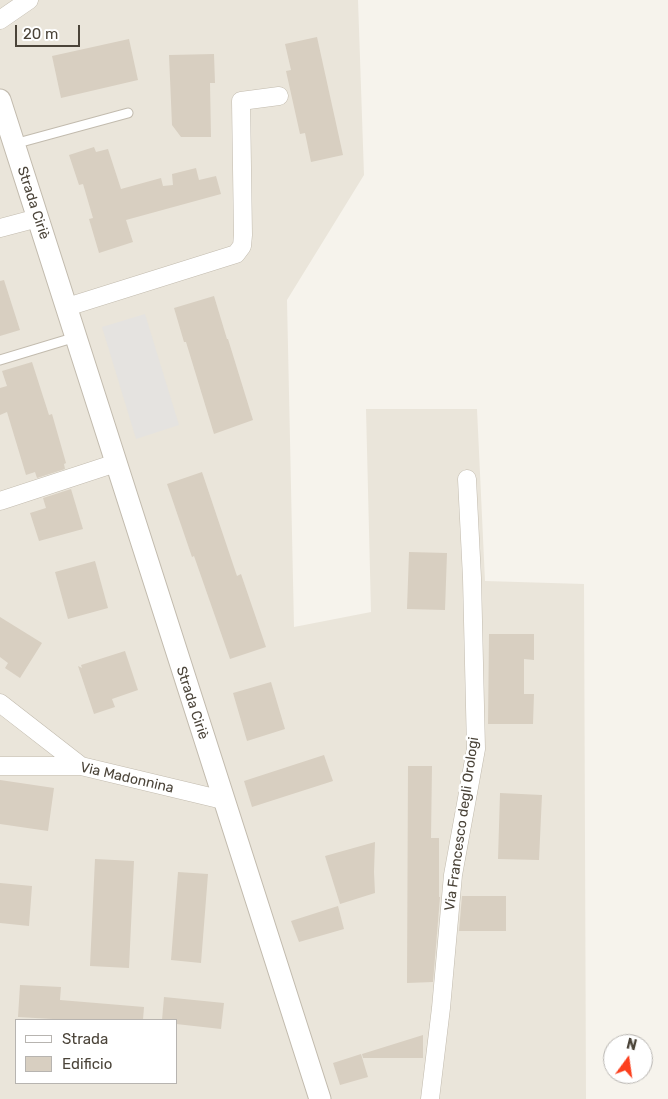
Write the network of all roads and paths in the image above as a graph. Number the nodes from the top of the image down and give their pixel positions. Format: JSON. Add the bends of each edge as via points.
{"nodes":[{"id":1,"x":29,"y":0,"type":"edge"},
{"id":2,"x":0,"y":20,"type":"edge"},
{"id":3,"x":279,"y":96,"type":"dead end"},
{"id":4,"x":0,"y":100,"type":"edge"},
{"id":5,"x":128,"y":113,"type":"dead end"},
{"id":6,"x":14,"y":144,"type":"junction"},
{"id":7,"x":38,"y":218,"type":"junction"},
{"id":8,"x":0,"y":228,"type":"edge"},
{"id":9,"x":66,"y":306,"type":"junction"},
{"id":10,"x":76,"y":337,"type":"junction"},
{"id":11,"x":0,"y":360,"type":"edge"},
{"id":12,"x":116,"y":463,"type":"junction"},
{"id":13,"x":467,"y":479,"type":"dead end"},
{"id":14,"x":0,"y":501,"type":"edge"},
{"id":15,"x":0,"y":703,"type":"edge"},
{"id":16,"x":0,"y":766,"type":"edge"},
{"id":17,"x":81,"y":766,"type":"junction"},
{"id":18,"x":224,"y":800,"type":"junction"},
{"id":19,"x":320,"y":1099,"type":"edge"},
{"id":20,"x":430,"y":1099,"type":"edge"}],
"edges":[{"from":1,"to":2,"type":"street"},
{"from":3,"to":9,"type":"street","via":[[241,101],[243,235],[242,246],[236,254]]},
{"from":4,"to":6,"type":"street","name":"Strada Ciriè"},
{"from":5,"to":6,"type":"lane"},
{"from":6,"to":7,"type":"street","name":"Strada Ciriè"},
{"from":7,"to":8,"type":"street"},
{"from":7,"to":9,"type":"street","name":"Strada Ciriè"},
{"from":9,"to":10,"type":"street","name":"Strada Ciriè"},
{"from":10,"to":11,"type":"lane"},
{"from":10,"to":12,"type":"street","name":"Strada Ciriè"},
{"from":12,"to":14,"type":"street"},
{"from":12,"to":18,"type":"street","name":"Strada Ciriè"},
{"from":13,"to":20,"type":"street","name":"Via Francesco degli Orologi","via":[[476,749],[453,875]]},
{"from":15,"to":17,"type":"street"},
{"from":16,"to":17,"type":"street","name":"Via Madonnina"},
{"from":17,"to":18,"type":"street","name":"Via Madonnina"},
{"from":18,"to":19,"type":"street","name":"Strada Ciriè"}]}
